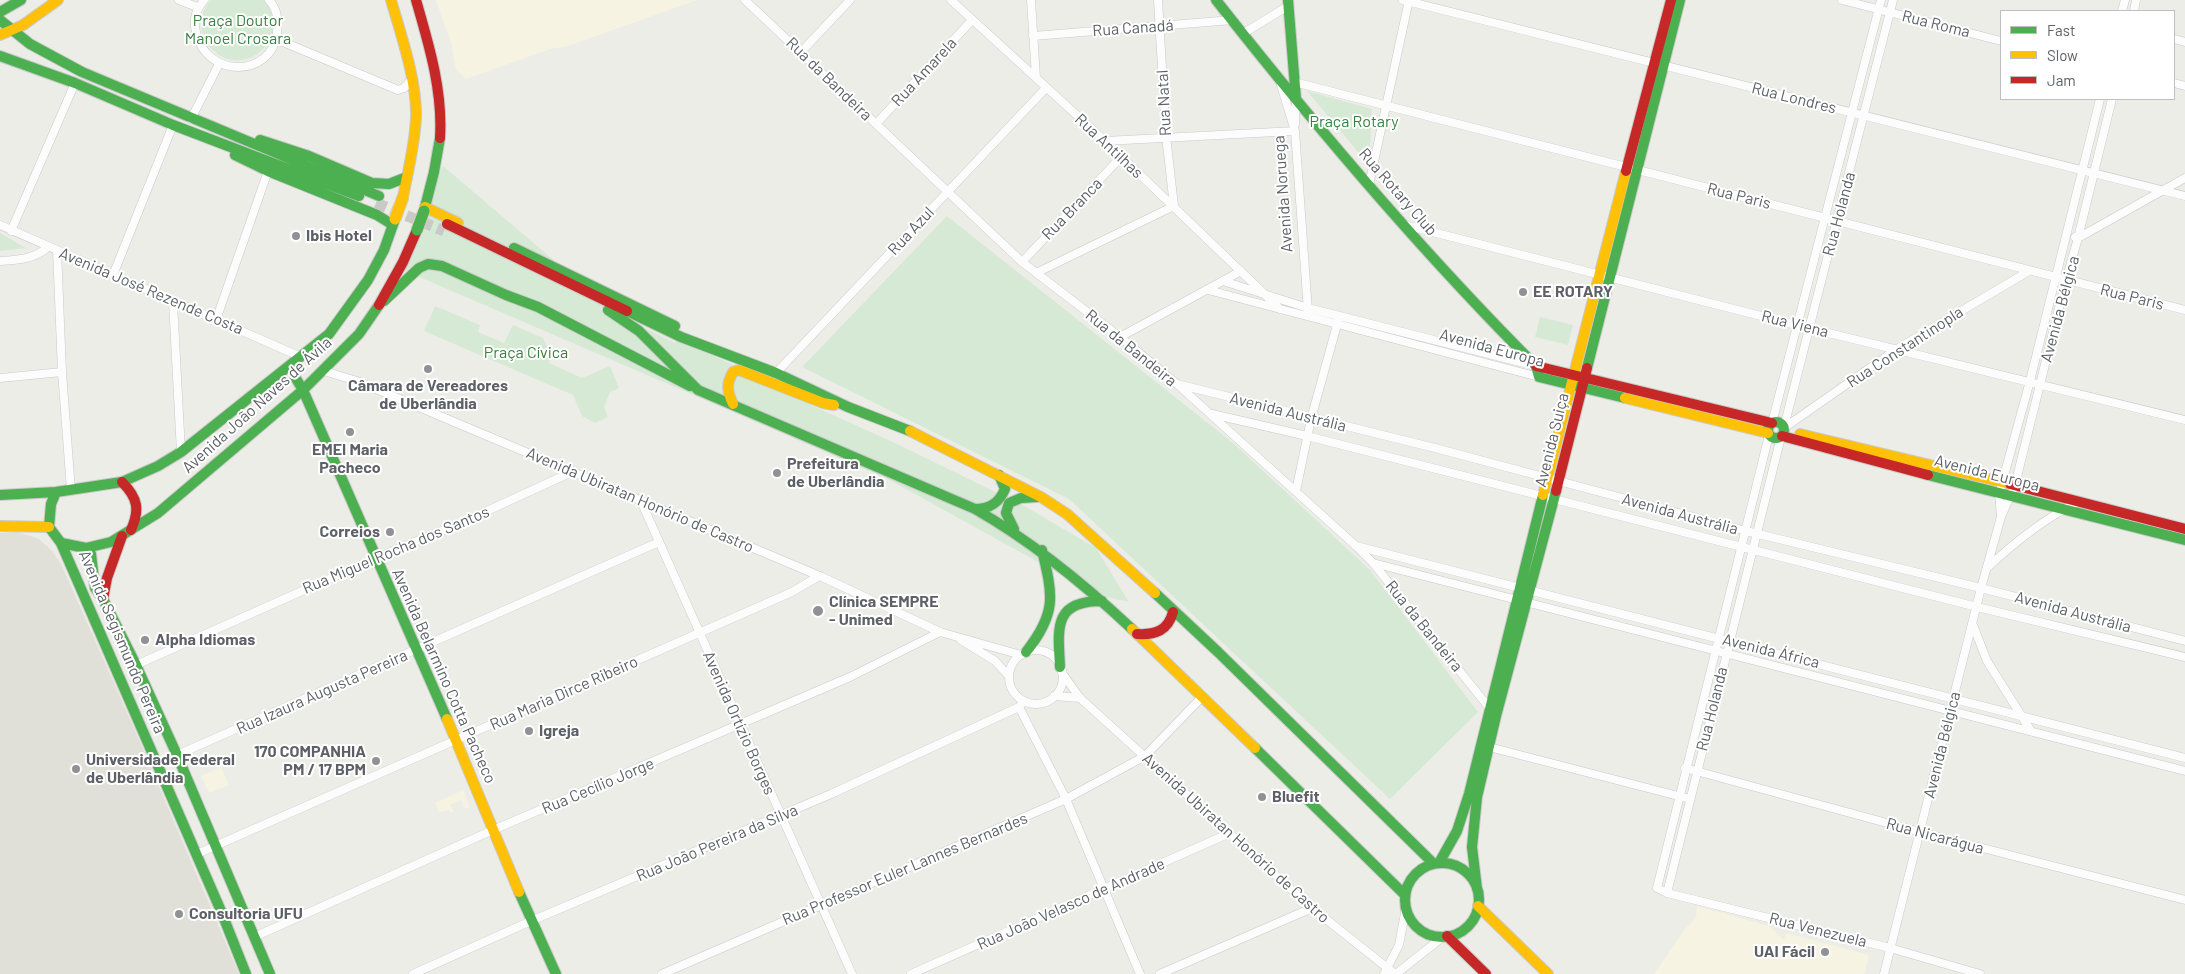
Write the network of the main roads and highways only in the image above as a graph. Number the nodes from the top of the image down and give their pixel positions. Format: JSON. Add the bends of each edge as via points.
{"nodes":[{"id":1,"x":21,"y":0,"type":"edge"},
{"id":2,"x":58,"y":0,"type":"edge"},
{"id":3,"x":416,"y":0,"type":"edge"},
{"id":4,"x":1216,"y":0,"type":"edge"},
{"id":5,"x":1671,"y":0,"type":"edge"},
{"id":6,"x":1680,"y":0,"type":"edge"},
{"id":7,"x":393,"y":2,"type":"edge"},
{"id":8,"x":1288,"y":3,"type":"edge"},
{"id":9,"x":0,"y":12,"type":"edge"},
{"id":10,"x":0,"y":20,"type":"edge"},
{"id":11,"x":6,"y":33,"type":"edge"},
{"id":12,"x":0,"y":56,"type":"edge"},
{"id":13,"x":1659,"y":64,"type":"junction"},
{"id":14,"x":1296,"y":99,"type":"junction"},
{"id":15,"x":199,"y":128,"type":"junction"},
{"id":16,"x":406,"y":177,"type":"junction"},
{"id":17,"x":377,"y":199,"type":"tunnel mouth"},
{"id":18,"x":424,"y":209,"type":"junction"},
{"id":19,"x":394,"y":222,"type":"junction"},
{"id":20,"x":379,"y":306,"type":"junction"},
{"id":21,"x":728,"y":356,"type":"junction"},
{"id":22,"x":298,"y":359,"type":"junction"},
{"id":23,"x":1538,"y":372,"type":"joint"},
{"id":24,"x":1578,"y":381,"type":"junction"},
{"id":25,"x":302,"y":390,"type":"junction"},
{"id":26,"x":698,"y":390,"type":"junction"},
{"id":27,"x":734,"y":404,"type":"junction"},
{"id":28,"x":848,"y":407,"type":"junction"},
{"id":29,"x":1778,"y":430,"type":"junction"},
{"id":30,"x":999,"y":475,"type":"junction"},
{"id":31,"x":122,"y":482,"type":"junction"},
{"id":32,"x":56,"y":492,"type":"junction"},
{"id":33,"x":0,"y":495,"type":"edge"},
{"id":34,"x":1042,"y":497,"type":"junction"},
{"id":35,"x":975,"y":509,"type":"junction"},
{"id":36,"x":0,"y":526,"type":"edge"},
{"id":37,"x":49,"y":527,"type":"junction"},
{"id":38,"x":2185,"y":529,"type":"edge"},
{"id":39,"x":1016,"y":531,"type":"junction"},
{"id":40,"x":126,"y":534,"type":"junction"},
{"id":41,"x":2185,"y":540,"type":"edge"},
{"id":42,"x":62,"y":543,"type":"junction"},
{"id":43,"x":86,"y":548,"type":"junction"},
{"id":44,"x":1042,"y":550,"type":"junction"},
{"id":45,"x":103,"y":599,"type":"junction"},
{"id":46,"x":1102,"y":601,"type":"junction"},
{"id":47,"x":1173,"y":612,"type":"junction"},
{"id":48,"x":1137,"y":634,"type":"junction"},
{"id":49,"x":1023,"y":653,"type":"road end"},
{"id":50,"x":1061,"y":670,"type":"road end"},
{"id":51,"x":1484,"y":746,"type":"junction"},
{"id":52,"x":1436,"y":863,"type":"junction"},
{"id":53,"x":1477,"y":889,"type":"junction"},
{"id":54,"x":1405,"y":894,"type":"junction"},
{"id":55,"x":1478,"y":906,"type":"junction"},
{"id":56,"x":1446,"y":936,"type":"junction"},
{"id":57,"x":246,"y":974,"type":"edge"},
{"id":58,"x":270,"y":974,"type":"edge"},
{"id":59,"x":556,"y":974,"type":"edge"},
{"id":60,"x":1486,"y":974,"type":"edge"},
{"id":61,"x":1548,"y":974,"type":"edge"}],
"edges":[{"from":1,"to":9,"type":"main road"},
{"from":2,"to":11,"type":"main road"},
{"from":3,"to":18,"type":"main road","name":"Avenida João Naves de Ávila","via":[[434,72],[440,131],[436,164]]},
{"from":4,"to":14,"type":"main road","name":"Rua Rotary Club"},
{"from":5,"to":13,"type":"main road","name":"Avenida Suiça"},
{"from":6,"to":13,"type":"main road","name":"Avenida Suiça"},
{"from":7,"to":16,"type":"main road","name":"Avenida João Naves de Ávila","via":[[412,79],[416,116]]},
{"from":8,"to":14,"type":"main road"},
{"from":10,"to":11,"type":"main road"},
{"from":11,"to":15,"type":"main road","via":[[86,73],[191,119]]},
{"from":12,"to":15,"type":"main road","via":[[75,83],[173,125]]},
{"from":13,"to":24,"type":"main road","name":"Avenida Suiça"},
{"from":14,"to":23,"type":"main road","name":"Rua Rotary Club"},
{"from":15,"to":16,"type":"main road","via":[[310,156],[372,183],[389,184]]},
{"from":15,"to":17,"type":"main road"},
{"from":15,"to":19,"type":"main road","via":[[268,171]]},
{"from":16,"to":19,"type":"main road","name":"Avenida João Naves de Ávila","bridge":true},
{"from":18,"to":20,"type":"main road","name":"Avenida João Naves de Ávila","bridge":true,"via":[[418,230]]},
{"from":18,"to":21,"type":"main road","via":[[642,309]]},
{"from":19,"to":22,"type":"main road","name":"Avenida João Naves de Ávila","via":[[370,276],[347,312],[329,334]]},
{"from":20,"to":25,"type":"main road","name":"Avenida João Naves de Ávila","via":[[358,336]]},
{"from":20,"to":26,"type":"main road","via":[[419,268],[428,264],[442,266],[538,307]]},
{"from":21,"to":26,"type":"main road","via":[[446,228],[616,314],[639,331]]},
{"from":21,"to":28,"type":"main road","via":[[776,373]]},
{"from":22,"to":25,"type":"main road","name":"Avenida Belarmino Cotta Pacheco","via":[[295,377]]},
{"from":22,"to":31,"type":"main road","name":"Avenida João Naves de Ávila","via":[[181,452]]},
{"from":23,"to":24,"type":"main road","name":"Avenida Europa"},
{"from":24,"to":29,"type":"main road","name":"Avenida Europa"},
{"from":24,"to":51,"type":"main road","name":"Avenida Suiça"},
{"from":25,"to":40,"type":"main road","name":"Avenida João Naves de Ávila","via":[[184,492]]},
{"from":25,"to":59,"type":"main road","name":"Avenida Belarmino Cotta Pacheco"},
{"from":26,"to":27,"type":"main road"},
{"from":27,"to":28,"type":"main road","via":[[726,382],[738,370],[823,403]]},
{"from":27,"to":35,"type":"main road"},
{"from":28,"to":30,"type":"main road","via":[[916,433]]},
{"from":29,"to":38,"type":"main road","name":"Avenida Europa","via":[[2015,485]]},
{"from":29,"to":41,"type":"main road","name":"Avenida Europa","via":[[1999,494]]},
{"from":30,"to":34,"type":"main road"},
{"from":30,"to":35,"type":"main road","via":[[1005,489],[1002,497],[983,510]]},
{"from":31,"to":32,"type":"main road"},
{"from":31,"to":40,"type":"main road","via":[[138,504],[137,518]]},
{"from":32,"to":33,"type":"main road"},
{"from":32,"to":37,"type":"main road","via":[[51,504]]},
{"from":34,"to":39,"type":"main road","via":[[1018,497],[1008,505],[1007,520]]},
{"from":34,"to":47,"type":"main road","via":[[1099,541]]},
{"from":35,"to":39,"type":"main road"},
{"from":36,"to":37,"type":"main road"},
{"from":37,"to":42,"type":"main road"},
{"from":39,"to":44,"type":"main road"},
{"from":40,"to":43,"type":"main road","via":[[101,546]]},
{"from":40,"to":45,"type":"main road","name":"Avenida Segismundo Pereira","via":[[107,578]]},
{"from":42,"to":43,"type":"main road"},
{"from":42,"to":57,"type":"main road","name":"Avenida Segismundo Pereira"},
{"from":43,"to":45,"type":"main road","name":"Avenida Segismundo Pereira","via":[[91,554],[93,583]]},
{"from":44,"to":46,"type":"main road"},
{"from":44,"to":49,"type":"main road","via":[[1048,586],[1048,615],[1042,632]]},
{"from":45,"to":58,"type":"main road","name":"Avenida Segismundo Pereira","via":[[177,755]]},
{"from":46,"to":48,"type":"main road"},
{"from":46,"to":50,"type":"main road","via":[[1086,599],[1068,609],[1060,628]]},
{"from":47,"to":48,"type":"main road","via":[[1171,620],[1159,633]]},
{"from":47,"to":52,"type":"main road"},
{"from":48,"to":54,"type":"main road"},
{"from":51,"to":52,"type":"main road","name":"Avenida Suiça","via":[[1457,831]]},
{"from":51,"to":53,"type":"main road","name":"Avenida Suiça","via":[[1474,819],[1473,869]]},
{"from":52,"to":53,"type":"main road","via":[[1449,864],[1466,872]]},
{"from":52,"to":54,"type":"main road","via":[[1415,874]]},
{"from":53,"to":55,"type":"main road"},
{"from":54,"to":56,"type":"main road","via":[[1406,908],[1414,924],[1432,935]]},
{"from":55,"to":56,"type":"main road","via":[[1470,923],[1456,934]]},
{"from":55,"to":61,"type":"main road"},
{"from":56,"to":60,"type":"main road"}]}
